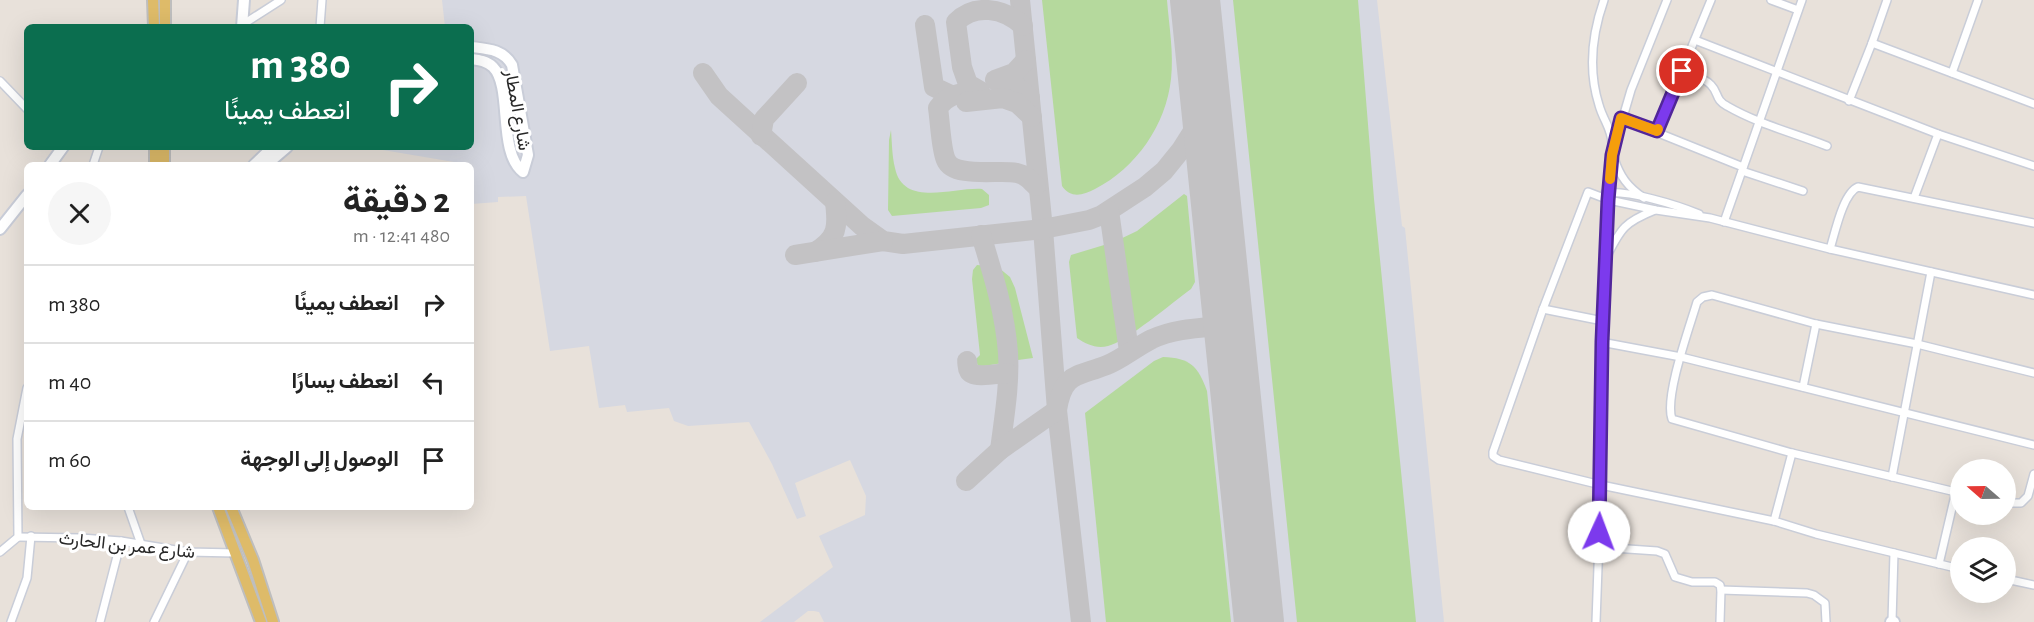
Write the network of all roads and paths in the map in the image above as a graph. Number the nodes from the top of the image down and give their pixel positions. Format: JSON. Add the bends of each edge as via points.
{"nodes":[{"id":1,"x":153,"y":0,"type":"edge"},
{"id":2,"x":165,"y":0,"type":"edge"},
{"id":3,"x":244,"y":0,"type":"edge"},
{"id":4,"x":281,"y":0,"type":"edge"},
{"id":5,"x":322,"y":0,"type":"edge"},
{"id":6,"x":1604,"y":0,"type":"edge"},
{"id":7,"x":1667,"y":0,"type":"edge"},
{"id":8,"x":1711,"y":0,"type":"edge"},
{"id":9,"x":1771,"y":0,"type":"edge"},
{"id":10,"x":1802,"y":0,"type":"edge"},
{"id":11,"x":1887,"y":0,"type":"edge"},
{"id":12,"x":1978,"y":0,"type":"edge"},
{"id":13,"x":1798,"y":10,"type":"junction"},
{"id":14,"x":154,"y":24,"type":"edge"},
{"id":15,"x":165,"y":24,"type":"edge"},
{"id":16,"x":242,"y":24,"type":"edge"},
{"id":17,"x":245,"y":24,"type":"edge"},
{"id":18,"x":320,"y":24,"type":"edge"},
{"id":19,"x":1695,"y":40,"type":"junction"},
{"id":20,"x":1872,"y":43,"type":"junction"},
{"id":21,"x":474,"y":47,"type":"edge"},
{"id":22,"x":474,"y":60,"type":"edge"},
{"id":23,"x":1682,"y":71,"type":"junction"},
{"id":24,"x":1777,"y":72,"type":"junction"},
{"id":25,"x":1952,"y":74,"type":"junction"},
{"id":26,"x":0,"y":81,"type":"edge"},
{"id":27,"x":1849,"y":101,"type":"junction"},
{"id":28,"x":2034,"y":104,"type":"edge"},
{"id":29,"x":24,"y":106,"type":"edge"},
{"id":30,"x":1621,"y":118,"type":"junction"},
{"id":31,"x":1760,"y":121,"type":"junction"},
{"id":32,"x":1657,"y":131,"type":"junction"},
{"id":33,"x":1938,"y":134,"type":"junction"},
{"id":34,"x":1827,"y":146,"type":"dead end"},
{"id":35,"x":270,"y":150,"type":"edge"},
{"id":36,"x":284,"y":150,"type":"edge"},
{"id":37,"x":1612,"y":155,"type":"junction"},
{"id":38,"x":257,"y":162,"type":"edge"},
{"id":39,"x":270,"y":162,"type":"edge"},
{"id":40,"x":2034,"y":166,"type":"edge"},
{"id":41,"x":1743,"y":169,"type":"junction"},
{"id":42,"x":1803,"y":191,"type":"dead end"},
{"id":43,"x":1609,"y":196,"type":"junction"},
{"id":44,"x":24,"y":198,"type":"edge"},
{"id":45,"x":1644,"y":198,"type":"junction"},
{"id":46,"x":1914,"y":198,"type":"junction"},
{"id":47,"x":1656,"y":210,"type":"junction"},
{"id":48,"x":1710,"y":218,"type":"junction"},
{"id":49,"x":2,"y":222,"type":"edge"},
{"id":50,"x":1724,"y":222,"type":"junction"},
{"id":51,"x":2034,"y":223,"type":"edge"},
{"id":52,"x":1830,"y":249,"type":"junction"},
{"id":53,"x":1606,"y":258,"type":"junction"},
{"id":54,"x":1931,"y":272,"type":"junction"},
{"id":55,"x":2034,"y":295,"type":"edge"},
{"id":56,"x":1543,"y":309,"type":"junction"},
{"id":57,"x":1603,"y":321,"type":"junction"},
{"id":58,"x":1816,"y":324,"type":"junction"},
{"id":59,"x":1602,"y":342,"type":"junction"},
{"id":60,"x":1917,"y":344,"type":"junction"},
{"id":61,"x":1681,"y":357,"type":"junction"},
{"id":62,"x":2034,"y":373,"type":"edge"},
{"id":63,"x":1803,"y":387,"type":"junction"},
{"id":64,"x":24,"y":403,"type":"edge"},
{"id":65,"x":1904,"y":412,"type":"junction"},
{"id":66,"x":2034,"y":445,"type":"edge"},
{"id":67,"x":1792,"y":453,"type":"junction"},
{"id":68,"x":2034,"y":474,"type":"edge"},
{"id":69,"x":1892,"y":477,"type":"junction"},
{"id":70,"x":1601,"y":485,"type":"junction"},
{"id":71,"x":1950,"y":490,"type":"edge"},
{"id":72,"x":2016,"y":504,"type":"edge"},
{"id":73,"x":129,"y":510,"type":"edge"},
{"id":74,"x":219,"y":510,"type":"edge"},
{"id":75,"x":232,"y":510,"type":"edge"},
{"id":76,"x":1774,"y":521,"type":"junction"},
{"id":77,"x":1950,"y":524,"type":"edge"},
{"id":78,"x":32,"y":536,"type":"junction"},
{"id":79,"x":18,"y":537,"type":"junction"},
{"id":80,"x":122,"y":541,"type":"junction"},
{"id":81,"x":141,"y":544,"type":"junction"},
{"id":82,"x":1599,"y":547,"type":"junction"},
{"id":83,"x":0,"y":552,"type":"edge"},
{"id":84,"x":188,"y":552,"type":"junction"},
{"id":85,"x":235,"y":553,"type":"junction"},
{"id":86,"x":1894,"y":553,"type":"junction"},
{"id":87,"x":1940,"y":564,"type":"junction"},
{"id":88,"x":1950,"y":566,"type":"edge"},
{"id":89,"x":2016,"y":581,"type":"edge"},
{"id":90,"x":2034,"y":585,"type":"edge"},
{"id":91,"x":1721,"y":590,"type":"junction"},
{"id":92,"x":11,"y":622,"type":"edge"},
{"id":93,"x":100,"y":622,"type":"edge"},
{"id":94,"x":154,"y":622,"type":"edge"},
{"id":95,"x":261,"y":622,"type":"edge"},
{"id":96,"x":273,"y":622,"type":"edge"},
{"id":97,"x":1596,"y":622,"type":"edge"},
{"id":98,"x":1719,"y":622,"type":"edge"},
{"id":99,"x":1826,"y":622,"type":"edge"},
{"id":100,"x":1892,"y":622,"type":"edge"}],
"edges":[{"from":1,"to":14,"type":"main road"},
{"from":2,"to":15,"type":"main road"},
{"from":3,"to":16,"type":"street"},
{"from":4,"to":17,"type":"street"},
{"from":5,"to":18,"type":"street"},
{"from":6,"to":37,"type":"street","via":[[1592,51],[1593,73],[1600,111],[1612,135]]},
{"from":7,"to":30,"type":"street"},
{"from":8,"to":19,"type":"street"},
{"from":9,"to":13,"type":"street"},
{"from":10,"to":13,"type":"street"},
{"from":11,"to":20,"type":"street"},
{"from":12,"to":25,"type":"street"},
{"from":13,"to":24,"type":"street"},
{"from":19,"to":23,"type":"street"},
{"from":19,"to":24,"type":"street"},
{"from":20,"to":25,"type":"street"},
{"from":20,"to":27,"type":"street"},
{"from":21,"to":22,"type":"street","name":"شارع المطار","via":[[499,51],[512,64],[528,155],[523,172],[512,158],[497,73],[487,63]]},
{"from":23,"to":31,"type":"street","via":[[1712,85],[1725,106]]},
{"from":23,"to":32,"type":"street"},
{"from":24,"to":27,"type":"street"},
{"from":24,"to":31,"type":"street"},
{"from":25,"to":28,"type":"street"},
{"from":26,"to":29,"type":"street"},
{"from":27,"to":33,"type":"street"},
{"from":30,"to":32,"type":"street"},
{"from":30,"to":37,"type":"street"},
{"from":31,"to":34,"type":"street"},
{"from":31,"to":41,"type":"street"},
{"from":32,"to":41,"type":"street"},
{"from":33,"to":40,"type":"street"},
{"from":33,"to":46,"type":"street"},
{"from":35,"to":38,"type":"street"},
{"from":36,"to":39,"type":"street"},
{"from":37,"to":43,"type":"street"},
{"from":37,"to":45,"type":"street","via":[[1621,177]]},
{"from":41,"to":42,"type":"street"},
{"from":41,"to":50,"type":"street"},
{"from":43,"to":45,"type":"street"},
{"from":43,"to":47,"type":"street"},
{"from":43,"to":53,"type":"street"},
{"from":43,"to":56,"type":"street","via":[[1588,192]]},
{"from":44,"to":49,"type":"street"},
{"from":45,"to":48,"type":"street"},
{"from":46,"to":51,"type":"street"},
{"from":46,"to":52,"type":"street","via":[[1866,187],[1852,189]]},
{"from":47,"to":48,"type":"street"},
{"from":47,"to":53,"type":"street","via":[[1624,227]]},
{"from":48,"to":50,"type":"street"},
{"from":50,"to":52,"type":"street"},
{"from":52,"to":54,"type":"street"},
{"from":53,"to":57,"type":"street"},
{"from":54,"to":55,"type":"street"},
{"from":54,"to":60,"type":"street"},
{"from":56,"to":57,"type":"street"},
{"from":56,"to":70,"type":"street","via":[[1492,456]]},
{"from":57,"to":59,"type":"street"},
{"from":58,"to":60,"type":"street"},
{"from":58,"to":61,"type":"street","via":[[1707,295],[1697,302]]},
{"from":58,"to":63,"type":"street"},
{"from":59,"to":61,"type":"street"},
{"from":59,"to":70,"type":"street"},
{"from":60,"to":62,"type":"street"},
{"from":60,"to":65,"type":"street"},
{"from":61,"to":63,"type":"street"},
{"from":61,"to":67,"type":"street","via":[[1671,405],[1672,419]]},
{"from":63,"to":65,"type":"street"},
{"from":64,"to":79,"type":"street","via":[[17,439]]},
{"from":65,"to":66,"type":"street"},
{"from":65,"to":69,"type":"street"},
{"from":67,"to":69,"type":"street"},
{"from":67,"to":76,"type":"street"},
{"from":68,"to":72,"type":"street","via":[[2028,496]]},
{"from":69,"to":71,"type":"street"},
{"from":70,"to":76,"type":"street"},
{"from":70,"to":82,"type":"street"},
{"from":73,"to":81,"type":"street"},
{"from":74,"to":85,"type":"main road"},
{"from":75,"to":96,"type":"main road"},
{"from":76,"to":86,"type":"street"},
{"from":77,"to":87,"type":"street"},
{"from":78,"to":79,"type":"street","name":"شارع عمر بن الحارث"},
{"from":78,"to":80,"type":"street","name":"شارع عمر بن الحارث"},
{"from":78,"to":92,"type":"street","via":[[27,578]]},
{"from":79,"to":83,"type":"street"},
{"from":80,"to":81,"type":"street","name":"شارع عمر بن الحارث"},
{"from":80,"to":93,"type":"street"},
{"from":81,"to":84,"type":"street","name":"شارع عمر بن الحارث"},
{"from":82,"to":91,"type":"street","via":[[1657,550],[1665,554],[1675,577],[1715,582]]},
{"from":82,"to":97,"type":"street"},
{"from":84,"to":85,"type":"street","name":"شارع عمر بن الحارث"},
{"from":84,"to":94,"type":"street"},
{"from":85,"to":95,"type":"main road"},
{"from":86,"to":87,"type":"street"},
{"from":86,"to":100,"type":"street"},
{"from":87,"to":88,"type":"street"},
{"from":89,"to":90,"type":"street"},
{"from":91,"to":98,"type":"street"},
{"from":91,"to":99,"type":"street","via":[[1807,593],[1825,603]]}]}
